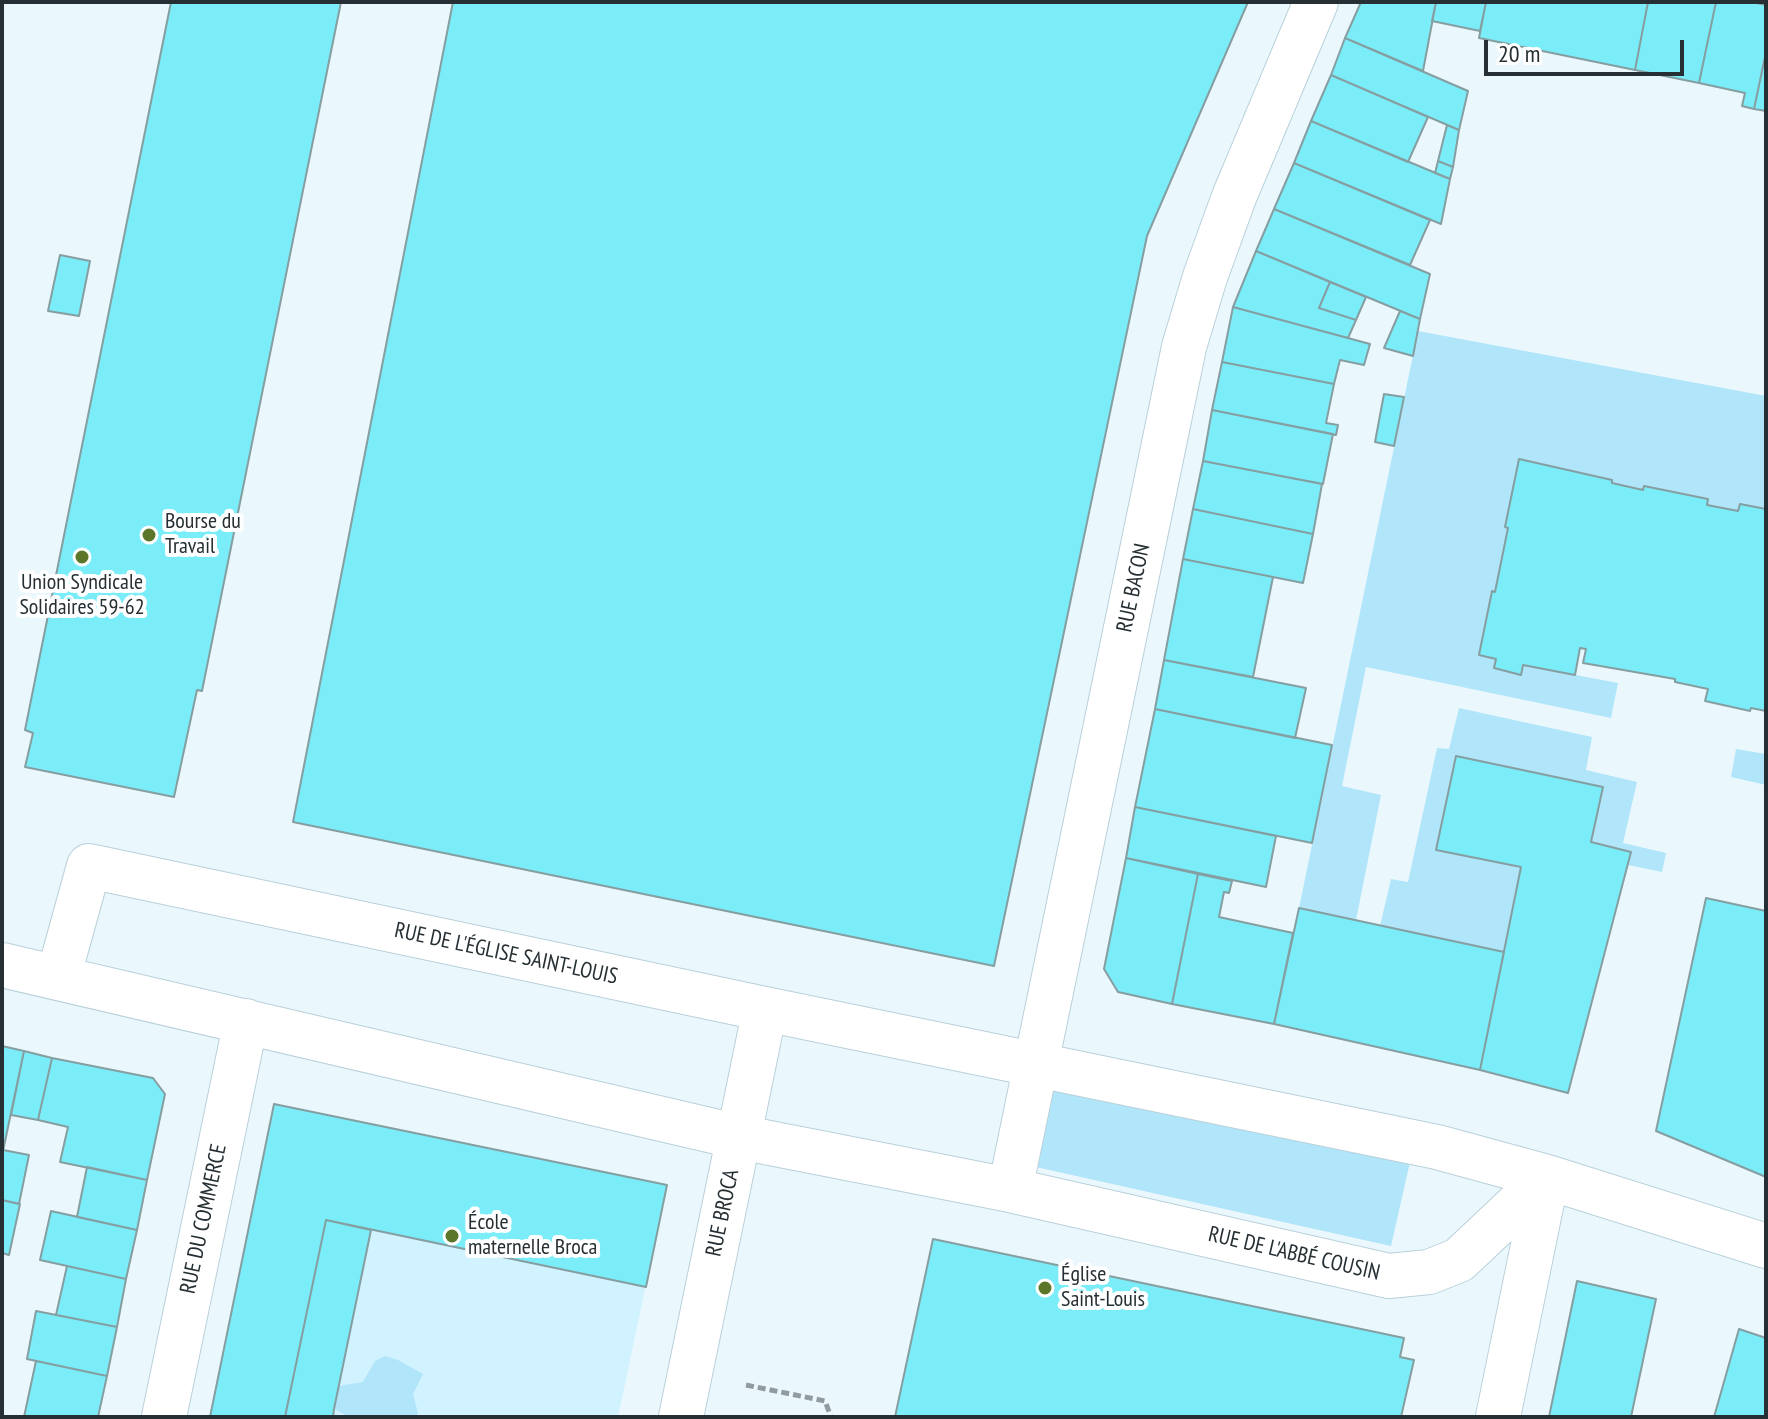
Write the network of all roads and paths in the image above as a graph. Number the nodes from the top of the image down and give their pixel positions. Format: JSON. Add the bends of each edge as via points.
{"nodes":[{"id":1,"x":1316,"y":2,"type":"edge"},
{"id":2,"x":2,"y":965,"type":"edge"},
{"id":3,"x":58,"y":978,"type":"junction"},
{"id":4,"x":765,"y":1009,"type":"junction"},
{"id":5,"x":246,"y":1021,"type":"junction"},
{"id":6,"x":1036,"y":1064,"type":"junction"},
{"id":7,"x":739,"y":1137,"type":"junction"},
{"id":8,"x":1547,"y":1177,"type":"junction"},
{"id":9,"x":1010,"y":1190,"type":"junction"},
{"id":10,"x":1766,"y":1246,"type":"edge"},
{"id":11,"x":690,"y":1375,"type":"junction"},
{"id":12,"x":164,"y":1417,"type":"edge"},
{"id":13,"x":681,"y":1417,"type":"edge"},
{"id":14,"x":831,"y":1417,"type":"edge"},
{"id":15,"x":1498,"y":1417,"type":"edge"}],
"edges":[{"from":1,"to":6,"type":"street","name":"RUE BACON","via":[[1234,197],[1184,347]]},
{"from":2,"to":3,"type":"street"},
{"from":3,"to":4,"type":"street","name":"RUE DE L'ÉGLISE SAINT-LOUIS","via":[[89,866]]},
{"from":3,"to":5,"type":"street"},
{"from":4,"to":6,"type":"street","name":"RUE DE L'ÉGLISE SAINT-LOUIS"},
{"from":4,"to":7,"type":"street","name":"RUE BROCA"},
{"from":5,"to":7,"type":"street"},
{"from":5,"to":12,"type":"street","name":"RUE DU COMMERCE"},
{"from":6,"to":8,"type":"street","via":[[1437,1147]]},
{"from":6,"to":9,"type":"street","name":"RUE BACON"},
{"from":7,"to":9,"type":"street"},
{"from":7,"to":11,"type":"street","name":"RUE BROCA"},
{"from":8,"to":9,"type":"street","name":"RUE DE L'ABBÉ COUSIN","via":[[1459,1260],[1429,1272],[1389,1276]]},
{"from":8,"to":10,"type":"street"},
{"from":8,"to":15,"type":"street"},
{"from":11,"to":13,"type":"street","name":"RUE BROCA"},
{"from":11,"to":14,"type":"path","via":[[825,1401]]}]}
